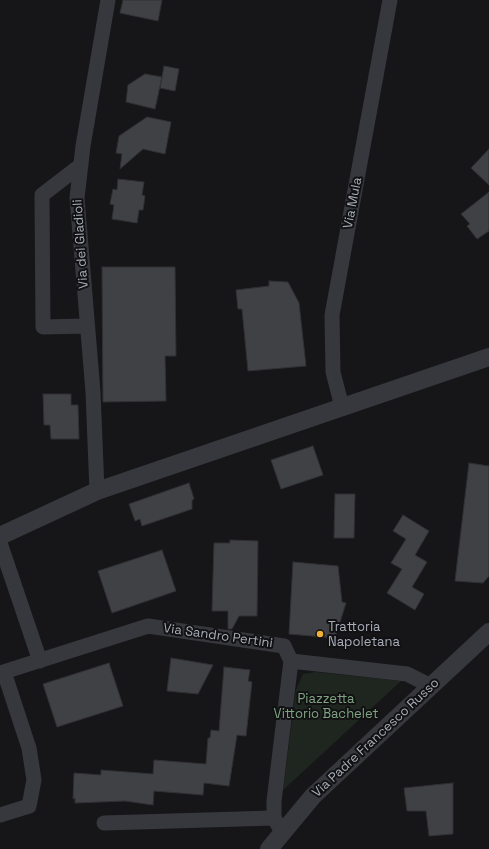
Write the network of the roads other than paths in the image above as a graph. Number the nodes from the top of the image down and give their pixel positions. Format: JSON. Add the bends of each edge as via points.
{"nodes":[{"id":1,"x":108,"y":0,"type":"edge"},
{"id":2,"x":390,"y":0,"type":"edge"},
{"id":3,"x":81,"y":165,"type":"junction"},
{"id":4,"x":86,"y":326,"type":"junction"},
{"id":5,"x":489,"y":357,"type":"edge"},
{"id":6,"x":342,"y":406,"type":"junction"},
{"id":7,"x":97,"y":491,"type":"junction"},
{"id":8,"x":0,"y":536,"type":"edge"},
{"id":9,"x":0,"y":544,"type":"edge"},
{"id":10,"x":489,"y":632,"type":"edge"},
{"id":11,"x":40,"y":661,"type":"junction"},
{"id":12,"x":291,"y":661,"type":"junction"},
{"id":13,"x":2,"y":673,"type":"edge"},
{"id":14,"x":431,"y":686,"type":"junction"},
{"id":15,"x":0,"y":815,"type":"edge"},
{"id":16,"x":104,"y":823,"type":"dead end"},
{"id":17,"x":278,"y":825,"type":"junction"},
{"id":18,"x":269,"y":849,"type":"edge"}],
"edges":[{"from":1,"to":3,"type":"street","name":"Via dei Gladioli"},
{"from":2,"to":6,"type":"street","name":"Via Mula","via":[[332,315],[333,372]]},
{"from":3,"to":4,"type":"street","name":"Via dei Gladioli","via":[[77,198]]},
{"from":3,"to":4,"type":"street","via":[[42,195],[43,327]]},
{"from":4,"to":7,"type":"street","name":"Via dei Gladioli","via":[[93,392]]},
{"from":5,"to":6,"type":"street"},
{"from":6,"to":7,"type":"street"},
{"from":7,"to":8,"type":"street"},
{"from":9,"to":11,"type":"street"},
{"from":10,"to":14,"type":"street","name":"Via Padre Francesco Russo"},
{"from":11,"to":12,"type":"street","name":"Via Sandro Pertini","via":[[148,626],[284,646]]},
{"from":11,"to":13,"type":"street","name":"Via Sandro Pertini"},
{"from":12,"to":14,"type":"street","via":[[407,674]]},
{"from":12,"to":17,"type":"street","via":[[274,801]]},
{"from":13,"to":15,"type":"street","via":[[29,748],[34,780],[29,806]]},
{"from":14,"to":17,"type":"street","name":"Via Padre Francesco Russo","via":[[313,796]]},
{"from":16,"to":17,"type":"street"},
{"from":17,"to":18,"type":"street","name":"Via Padre Francesco Russo"}]}
